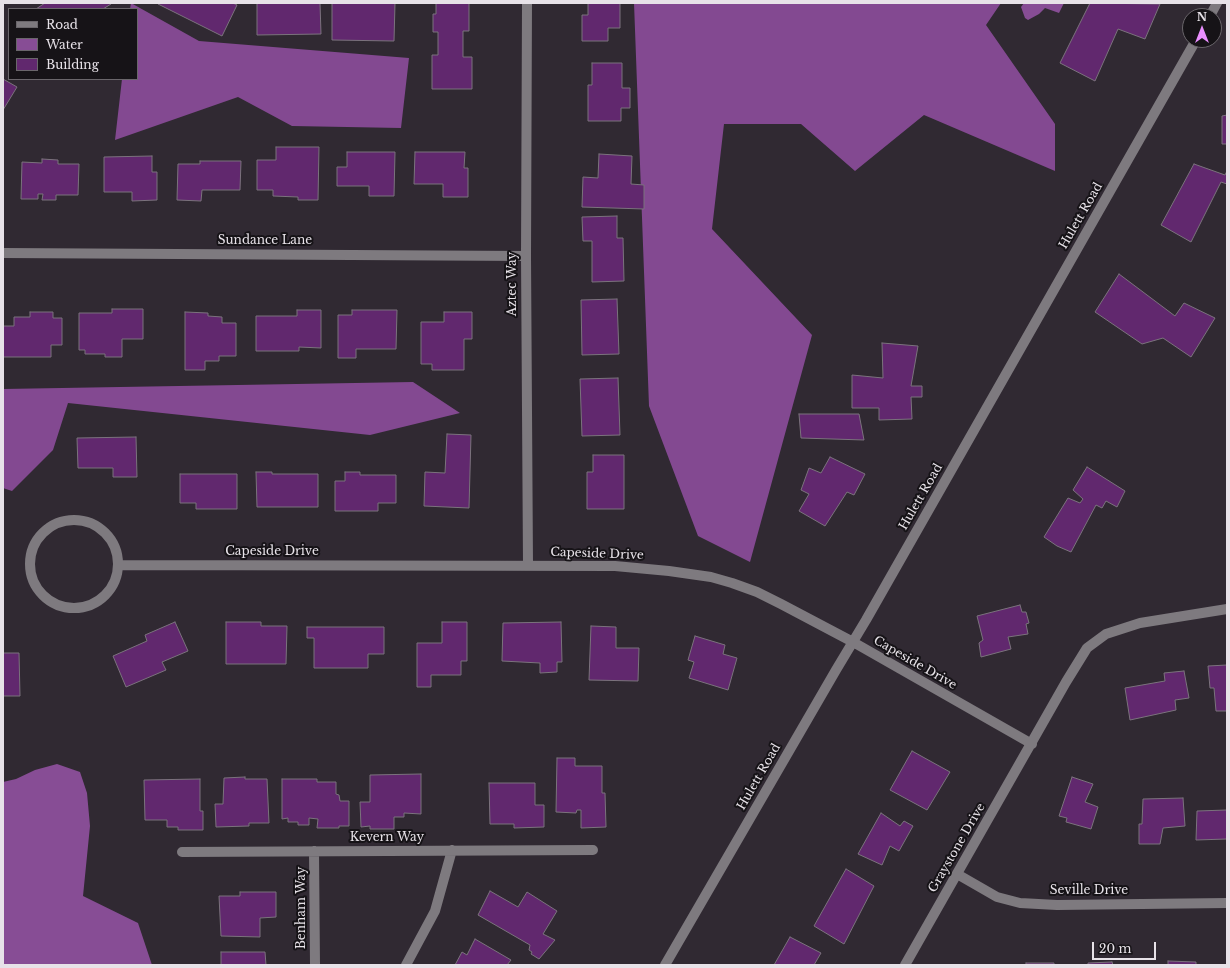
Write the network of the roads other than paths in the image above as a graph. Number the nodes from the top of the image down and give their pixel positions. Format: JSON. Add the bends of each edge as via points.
{"nodes":[{"id":1,"x":527,"y":3,"type":"edge"},
{"id":2,"x":1191,"y":48,"type":"edge"},
{"id":3,"x":3,"y":253,"type":"edge"},
{"id":4,"x":526,"y":256,"type":"junction"},
{"id":5,"x":118,"y":565,"type":"junction"},
{"id":6,"x":528,"y":565,"type":"junction"},
{"id":7,"x":1227,"y":609,"type":"edge"},
{"id":8,"x":853,"y":642,"type":"junction"},
{"id":9,"x":1032,"y":744,"type":"junction"},
{"id":10,"x":452,"y":850,"type":"junction"},
{"id":11,"x":593,"y":850,"type":"dead end"},
{"id":12,"x":314,"y":851,"type":"junction"},
{"id":13,"x":182,"y":852,"type":"dead end"},
{"id":14,"x":958,"y":874,"type":"junction"},
{"id":15,"x":1227,"y":902,"type":"edge"},
{"id":16,"x":315,"y":965,"type":"edge"},
{"id":17,"x":406,"y":965,"type":"edge"},
{"id":18,"x":665,"y":965,"type":"edge"},
{"id":19,"x":905,"y":965,"type":"edge"}],
"edges":[{"from":1,"to":4,"type":"street","name":"Aztec Way"},
{"from":2,"to":8,"type":"street","name":"Hulett Road"},
{"from":3,"to":4,"type":"street","name":"Sundance Lane"},
{"from":4,"to":6,"type":"street","name":"Aztec Way"},
{"from":5,"to":5,"type":"street","via":[[113,543],[106,534],[97,526],[75,520],[53,525],[43,532],[31,552],[29,563],[30,575],[42,595],[61,607],[73,609],[84,608],[105,596],[117,577]]},
{"from":5,"to":6,"type":"street","name":"Capeside Drive"},
{"from":6,"to":8,"type":"street","name":"Capeside Drive","via":[[615,566],[712,577],[757,592]]},
{"from":7,"to":9,"type":"street","name":"Graystone Drive","via":[[1140,623],[1106,634],[1086,648]]},
{"from":8,"to":9,"type":"street","name":"Capeside Drive"},
{"from":8,"to":18,"type":"street","name":"Hulett Road"},
{"from":9,"to":14,"type":"street","name":"Graystone Drive"},
{"from":10,"to":11,"type":"street","name":"Kevern Way"},
{"from":10,"to":12,"type":"street","name":"Kevern Way"},
{"from":10,"to":17,"type":"street","via":[[435,911]]},
{"from":12,"to":13,"type":"street","name":"Kevern Way"},
{"from":12,"to":16,"type":"street","name":"Benham Way"},
{"from":14,"to":15,"type":"street","name":"Seville Drive","via":[[996,897],[1020,903],[1057,905]]},
{"from":14,"to":19,"type":"street","name":"Graystone Drive"}]}
